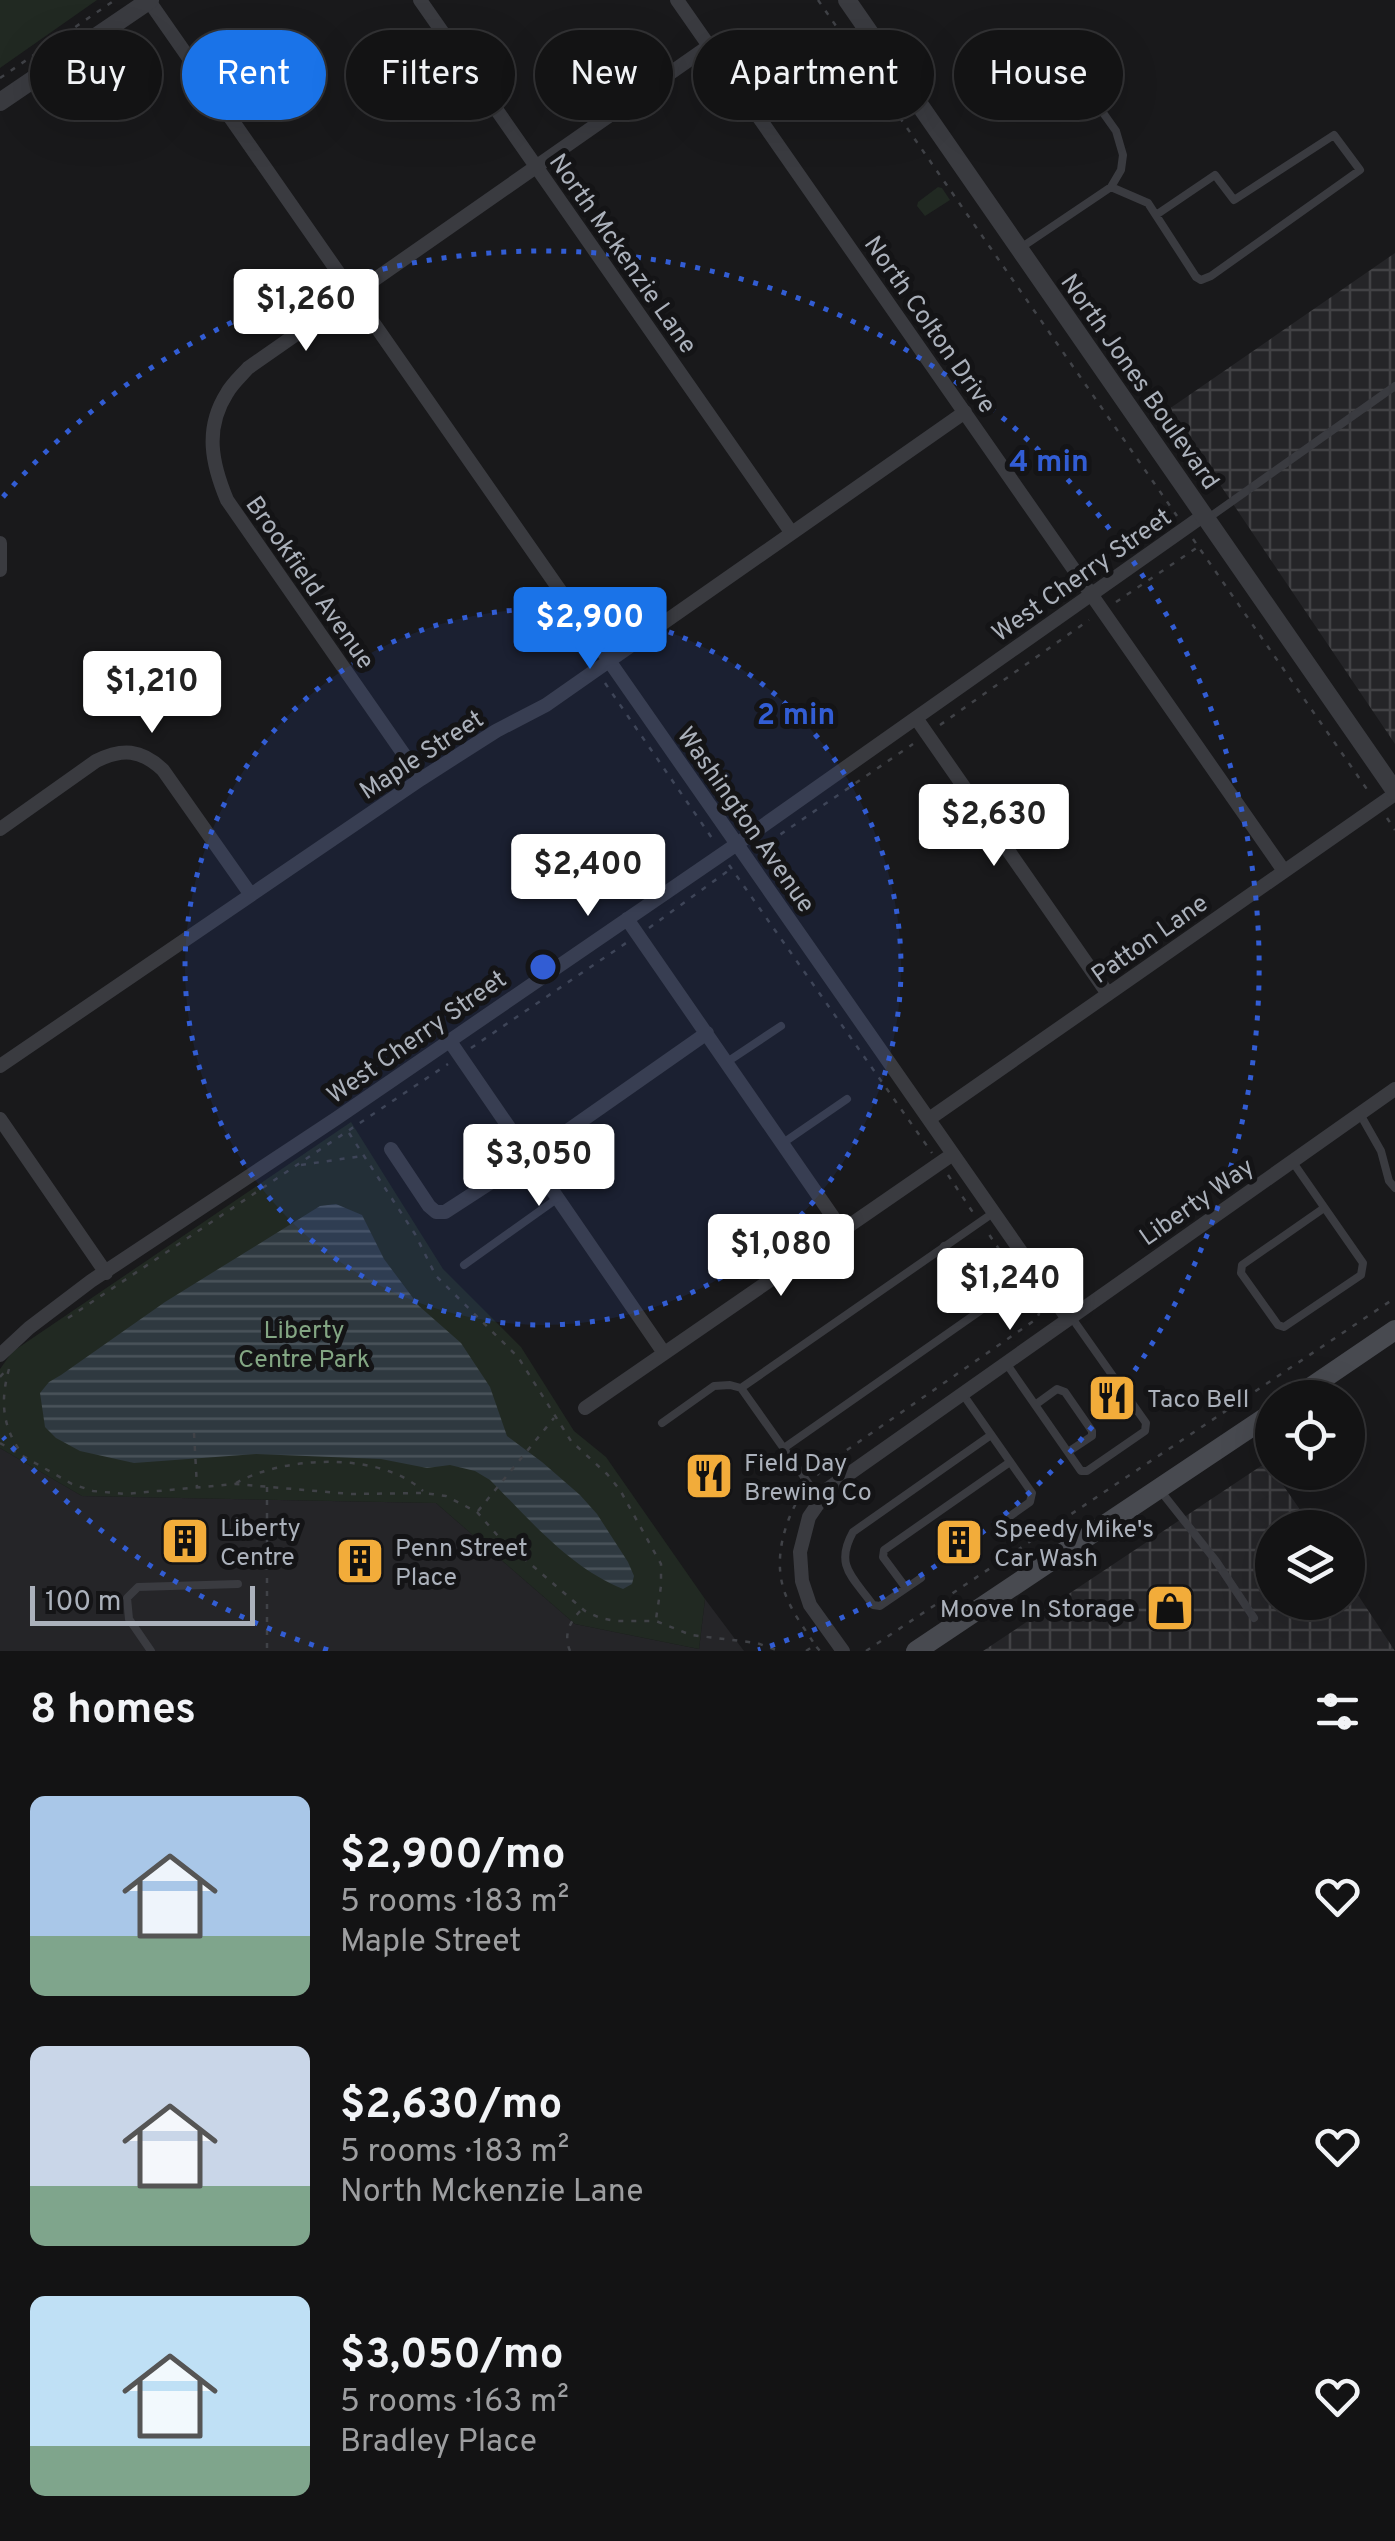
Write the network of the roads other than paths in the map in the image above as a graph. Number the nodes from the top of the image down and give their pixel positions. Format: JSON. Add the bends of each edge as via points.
{"nodes":[{"id":1,"x":150,"y":0,"type":"edge"},
{"id":2,"x":420,"y":0,"type":"edge"},
{"id":3,"x":677,"y":0,"type":"edge"},
{"id":4,"x":847,"y":0,"type":"edge"},
{"id":5,"x":698,"y":30,"type":"edge"},
{"id":6,"x":693,"y":57,"type":"edge"},
{"id":7,"x":0,"y":102,"type":"edge"},
{"id":8,"x":761,"y":120,"type":"edge"},
{"id":9,"x":1108,"y":120,"type":"edge"},
{"id":10,"x":536,"y":167,"type":"junction"},
{"id":11,"x":1111,"y":186,"type":"junction"},
{"id":12,"x":1156,"y":215,"type":"junction"},
{"id":13,"x":1018,"y":250,"type":"junction"},
{"id":14,"x":353,"y":294,"type":"junction"},
{"id":15,"x":1395,"y":386,"type":"edge"},
{"id":16,"x":964,"y":412,"type":"junction"},
{"id":17,"x":1205,"y":517,"type":"junction"},
{"id":18,"x":791,"y":532,"type":"junction"},
{"id":19,"x":0,"y":543,"type":"edge"},
{"id":20,"x":0,"y":570,"type":"edge"},
{"id":21,"x":1092,"y":595,"type":"junction"},
{"id":22,"x":609,"y":660,"type":"junction"},
{"id":23,"x":916,"y":718,"type":"junction"},
{"id":24,"x":421,"y":779,"type":"junction"},
{"id":25,"x":1395,"y":792,"type":"edge"},
{"id":26,"x":0,"y":829,"type":"edge"},
{"id":27,"x":737,"y":844,"type":"junction"},
{"id":28,"x":1284,"y":871,"type":"junction"},
{"id":29,"x":252,"y":895,"type":"junction"},
{"id":30,"x":628,"y":919,"type":"junction"},
{"id":31,"x":1108,"y":994,"type":"junction"},
{"id":32,"x":781,"y":1026,"type":"dead end"},
{"id":33,"x":707,"y":1034,"type":"junction"},
{"id":34,"x":449,"y":1040,"type":"junction"},
{"id":35,"x":727,"y":1062,"type":"junction"},
{"id":36,"x":0,"y":1066,"type":"edge"},
{"id":37,"x":1395,"y":1089,"type":"edge"},
{"id":38,"x":847,"y":1098,"type":"dead end"},
{"id":39,"x":1360,"y":1114,"type":"junction"},
{"id":40,"x":0,"y":1119,"type":"edge"},
{"id":41,"x":929,"y":1119,"type":"junction"},
{"id":42,"x":782,"y":1143,"type":"junction"},
{"id":43,"x":391,"y":1149,"type":"dead end"},
{"id":44,"x":953,"y":1154,"type":"junction"},
{"id":45,"x":530,"y":1157,"type":"junction"},
{"id":46,"x":1292,"y":1162,"type":"junction"},
{"id":47,"x":1395,"y":1188,"type":"edge"},
{"id":48,"x":558,"y":1198,"type":"junction"},
{"id":49,"x":1324,"y":1208,"type":"junction"},
{"id":50,"x":994,"y":1213,"type":"junction"},
{"id":51,"x":842,"y":1230,"type":"junction"},
{"id":52,"x":944,"y":1246,"type":"junction"},
{"id":53,"x":464,"y":1264,"type":"dead end"},
{"id":54,"x":106,"y":1273,"type":"junction"},
{"id":55,"x":1070,"y":1317,"type":"junction"},
{"id":56,"x":1395,"y":1330,"type":"edge"},
{"id":57,"x":664,"y":1353,"type":"junction"},
{"id":58,"x":0,"y":1355,"type":"edge"},
{"id":59,"x":1006,"y":1363,"type":"junction"},
{"id":60,"x":1321,"y":1380,"type":"edge"},
{"id":61,"x":740,"y":1388,"type":"junction"},
{"id":62,"x":962,"y":1394,"type":"junction"},
{"id":63,"x":1035,"y":1405,"type":"junction"},
{"id":64,"x":585,"y":1408,"type":"dead end"},
{"id":65,"x":662,"y":1423,"type":"dead end"},
{"id":66,"x":1255,"y":1424,"type":"edge"},
{"id":67,"x":991,"y":1435,"type":"junction"},
{"id":68,"x":784,"y":1448,"type":"junction"},
{"id":69,"x":1068,"y":1452,"type":"junction"},
{"id":70,"x":1010,"y":1462,"type":"junction"},
{"id":71,"x":1159,"y":1489,"type":"junction"},
{"id":72,"x":820,"y":1500,"type":"junction"},
{"id":73,"x":1006,"y":1519,"type":"dead end"},
{"id":74,"x":921,"y":1578,"type":"dead end"},
{"id":75,"x":238,"y":1584,"type":"dead end"},
{"id":76,"x":906,"y":1588,"type":"junction"},
{"id":77,"x":1254,"y":1618,"type":"dead end"},
{"id":78,"x":152,"y":1651,"type":"edge"},
{"id":79,"x":843,"y":1651,"type":"edge"},
{"id":80,"x":916,"y":1651,"type":"edge"}],
"edges":[{"from":1,"to":7,"type":"street"},
{"from":1,"to":14,"type":"street","name":"Washington Avenue"},
{"from":2,"to":10,"type":"street","name":"North Mckenzie Lane"},
{"from":3,"to":5,"type":"street","name":"North Colton Drive"},
{"from":4,"to":13,"type":"street","name":"North Jones Boulevard"},
{"from":6,"to":10,"type":"street","name":"Brookfield Avenue"},
{"from":8,"to":16,"type":"street","name":"North Colton Drive"},
{"from":9,"to":11,"type":"lane","via":[[1123,156]]},
{"from":10,"to":14,"type":"street","name":"Brookfield Avenue"},
{"from":10,"to":18,"type":"street","name":"North Mckenzie Lane"},
{"from":11,"to":12,"type":"lane","via":[[1148,202]]},
{"from":11,"to":13,"type":"lane"},
{"from":12,"to":12,"type":"lane","via":[[1201,280],[1360,170],[1334,135],[1234,200],[1215,175]]},
{"from":13,"to":17,"type":"street","name":"North Jones Boulevard"},
{"from":14,"to":22,"type":"street","name":"Washington Avenue"},
{"from":14,"to":24,"type":"street","name":"Brookfield Avenue","via":[[248,368],[226,393],[211,446],[226,500]]},
{"from":15,"to":17,"type":"lane"},
{"from":16,"to":18,"type":"street","name":"Maple Street"},
{"from":16,"to":21,"type":"street","name":"North Colton Drive"},
{"from":17,"to":21,"type":"street","name":"West Cherry Street"},
{"from":17,"to":25,"type":"street","name":"North Jones Boulevard"},
{"from":18,"to":22,"type":"street","name":"Maple Street"},
{"from":19,"to":20,"type":"street"},
{"from":21,"to":23,"type":"street","name":"West Cherry Street"},
{"from":21,"to":28,"type":"street","name":"North Colton Drive"},
{"from":22,"to":24,"type":"street","name":"Maple Street"},
{"from":22,"to":27,"type":"street","name":"Washington Avenue"},
{"from":23,"to":27,"type":"street","name":"West Cherry Street"},
{"from":23,"to":31,"type":"street"},
{"from":24,"to":29,"type":"street","name":"Maple Street"},
{"from":25,"to":28,"type":"street","name":"Patton Lane"},
{"from":26,"to":29,"type":"street","via":[[96,762],[138,754],[163,770]]},
{"from":27,"to":30,"type":"street","name":"West Cherry Street"},
{"from":27,"to":41,"type":"street","name":"Washington Avenue"},
{"from":28,"to":31,"type":"street","name":"Patton Lane"},
{"from":29,"to":36,"type":"street","name":"Maple Street"},
{"from":30,"to":33,"type":"street"},
{"from":30,"to":34,"type":"street","name":"West Cherry Street"},
{"from":31,"to":41,"type":"street","name":"Patton Lane"},
{"from":32,"to":35,"type":"lane"},
{"from":33,"to":35,"type":"street"},
{"from":33,"to":45,"type":"street"},
{"from":34,"to":45,"type":"street"},
{"from":34,"to":54,"type":"street","name":"West Cherry Street"},
{"from":35,"to":42,"type":"street"},
{"from":37,"to":39,"type":"street","name":"Liberty Way"},
{"from":38,"to":42,"type":"lane"},
{"from":39,"to":46,"type":"street","name":"Liberty Way"},
{"from":39,"to":47,"type":"lane"},
{"from":40,"to":54,"type":"street"},
{"from":41,"to":44,"type":"street","name":"Washington Avenue"},
{"from":42,"to":51,"type":"street"},
{"from":43,"to":45,"type":"street","via":[[436,1212],[452,1209]]},
{"from":44,"to":50,"type":"street","name":"Washington Avenue"},
{"from":44,"to":51,"type":"street"},
{"from":45,"to":48,"type":"street"},
{"from":46,"to":49,"type":"lane"},
{"from":46,"to":55,"type":"street","name":"Liberty Way"},
{"from":48,"to":53,"type":"lane"},
{"from":48,"to":57,"type":"street"},
{"from":49,"to":49,"type":"lane","via":[[1363,1263],[1362,1274],[1278,1325],[1242,1265]]},
{"from":50,"to":52,"type":"lane"},
{"from":50,"to":55,"type":"street","name":"Washington Avenue"},
{"from":51,"to":57,"type":"street"},
{"from":52,"to":61,"type":"lane"},
{"from":52,"to":68,"type":"lane","via":[[987,1306]]},
{"from":54,"to":58,"type":"street","name":"West Cherry Street"},
{"from":55,"to":59,"type":"street","name":"Liberty Way"},
{"from":55,"to":69,"type":"lane","via":[[1146,1423],[1145,1431],[1087,1471]]},
{"from":56,"to":60,"type":"main road"},
{"from":57,"to":64,"type":"street"},
{"from":59,"to":62,"type":"street","name":"Liberty Way"},
{"from":59,"to":63,"type":"lane"},
{"from":61,"to":65,"type":"lane","via":[[714,1386]]},
{"from":61,"to":68,"type":"lane"},
{"from":62,"to":67,"type":"lane"},
{"from":62,"to":72,"type":"street","name":"Liberty Way"},
{"from":63,"to":69,"type":"lane"},
{"from":63,"to":69,"type":"lane","via":[[1057,1389],[1065,1392],[1092,1431]]},
{"from":66,"to":71,"type":"main road"},
{"from":67,"to":70,"type":"lane"},
{"from":67,"to":76,"type":"lane","via":[[853,1532],[844,1548],[845,1566],[873,1605]]},
{"from":68,"to":72,"type":"lane"},
{"from":70,"to":73,"type":"lane","via":[[1032,1493]]},
{"from":70,"to":76,"type":"lane","via":[[884,1550]]},
{"from":71,"to":77,"type":"lane"},
{"from":71,"to":80,"type":"main road"},
{"from":72,"to":79,"type":"street","name":"Liberty Way","via":[[808,1517],[800,1552],[802,1581],[810,1606]]},
{"from":74,"to":76,"type":"lane"},
{"from":75,"to":78,"type":"lane","via":[[138,1588],[127,1598],[129,1620]]}]}
